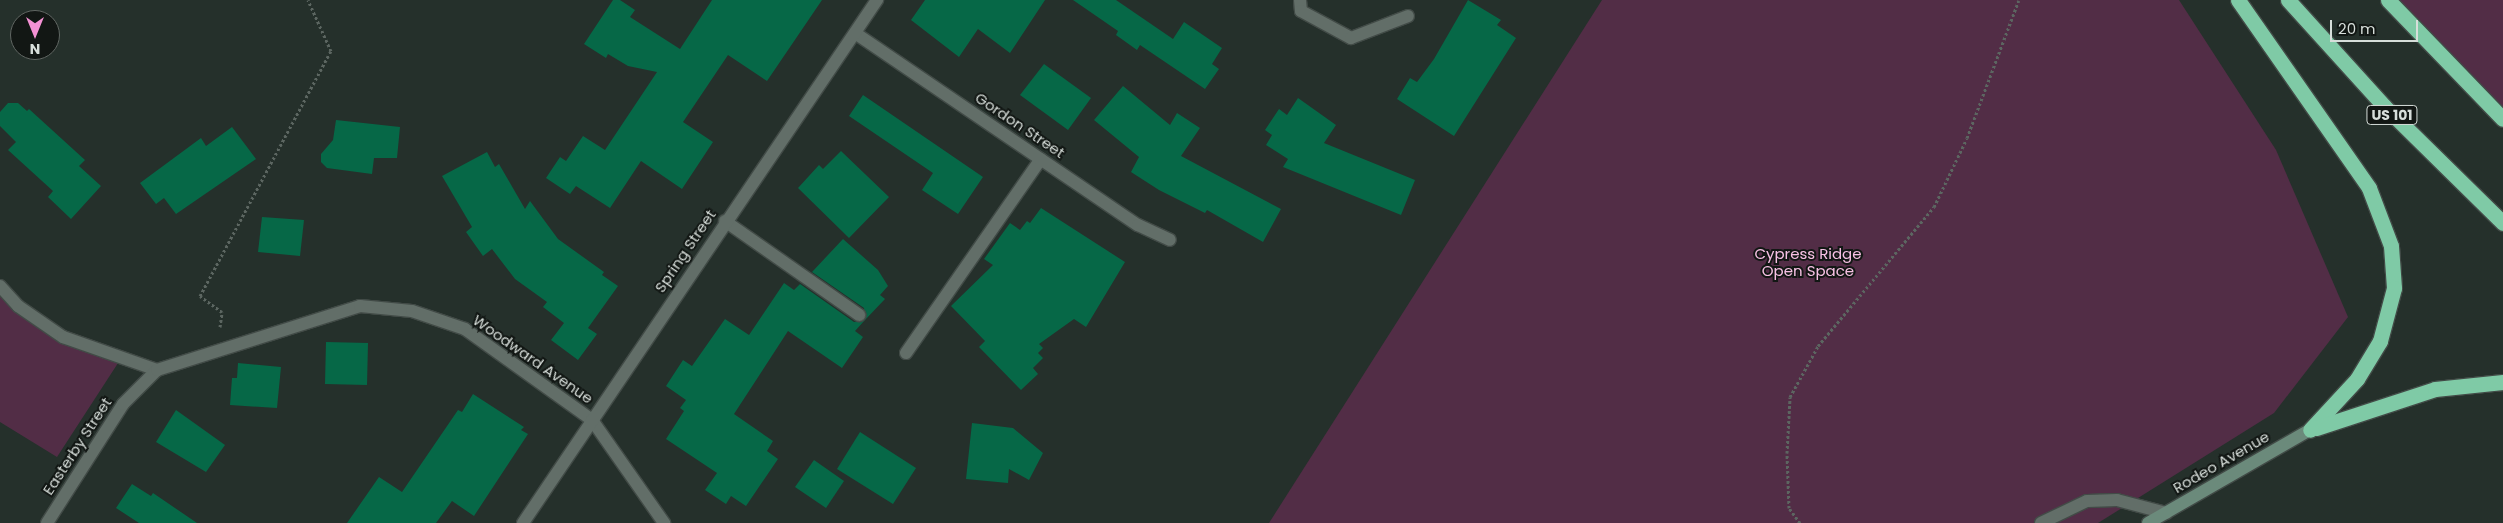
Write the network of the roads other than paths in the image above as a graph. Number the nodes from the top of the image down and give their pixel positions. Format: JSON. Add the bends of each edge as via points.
{"nodes":[{"id":1,"x":877,"y":0,"type":"edge"},
{"id":2,"x":1300,"y":0,"type":"edge"},
{"id":3,"x":2238,"y":0,"type":"edge"},
{"id":4,"x":2288,"y":0,"type":"edge"},
{"id":5,"x":2388,"y":0,"type":"edge"},
{"id":6,"x":1408,"y":16,"type":"dead end"},
{"id":7,"x":855,"y":33,"type":"junction"},
{"id":8,"x":2503,"y":119,"type":"edge"},
{"id":9,"x":1041,"y":159,"type":"junction"},
{"id":10,"x":725,"y":221,"type":"junction"},
{"id":11,"x":2503,"y":223,"type":"edge"},
{"id":12,"x":1170,"y":240,"type":"dead end"},
{"id":13,"x":0,"y":286,"type":"edge"},
{"id":14,"x":859,"y":315,"type":"dead end"},
{"id":15,"x":217,"y":349,"type":"joint"},
{"id":16,"x":906,"y":353,"type":"dead end"},
{"id":17,"x":157,"y":370,"type":"junction"},
{"id":18,"x":2503,"y":382,"type":"edge"},
{"id":19,"x":592,"y":420,"type":"junction"},
{"id":20,"x":2310,"y":430,"type":"junction"},
{"id":21,"x":2166,"y":513,"type":"junction"},
{"id":22,"x":49,"y":522,"type":"edge"},
{"id":23,"x":523,"y":523,"type":"edge"},
{"id":24,"x":664,"y":523,"type":"edge"},
{"id":25,"x":2041,"y":523,"type":"edge"},
{"id":26,"x":2148,"y":523,"type":"edge"}],
"edges":[{"from":1,"to":7,"type":"street","name":"Spring Street"},
{"from":2,"to":6,"type":"street","via":[[1302,11],[1351,38]]},
{"from":3,"to":20,"type":"highway","via":[[2369,188],[2391,246],[2392,301],[2380,341],[2357,379]]},
{"from":4,"to":11,"type":"highway","number":"US 101","via":[[2384,106]]},
{"from":5,"to":8,"type":"highway"},
{"from":7,"to":9,"type":"street","name":"Gordon Street"},
{"from":7,"to":10,"type":"street","name":"Spring Street"},
{"from":9,"to":12,"type":"street","name":"Gordon Street","via":[[1138,225]]},
{"from":9,"to":16,"type":"street"},
{"from":10,"to":14,"type":"street"},
{"from":10,"to":19,"type":"street","name":"Spring Street"},
{"from":13,"to":17,"type":"street","via":[[18,306],[63,337]]},
{"from":15,"to":17,"type":"street","name":"Easterby Street"},
{"from":15,"to":19,"type":"street","name":"Woodward Avenue","via":[[360,306],[412,311],[465,329]]},
{"from":17,"to":22,"type":"street","name":"Easterby Street","via":[[123,404]]},
{"from":18,"to":20,"type":"highway","via":[[2435,389],[2368,408]]},
{"from":19,"to":23,"type":"street","name":"Spring Street"},
{"from":19,"to":24,"type":"street","name":"Woodward Avenue"},
{"from":20,"to":21,"type":"street","name":"Rodeo Avenue"},
{"from":21,"to":25,"type":"street","via":[[2117,500],[2086,501]]},
{"from":21,"to":26,"type":"street","name":"Rodeo Avenue"}]}
